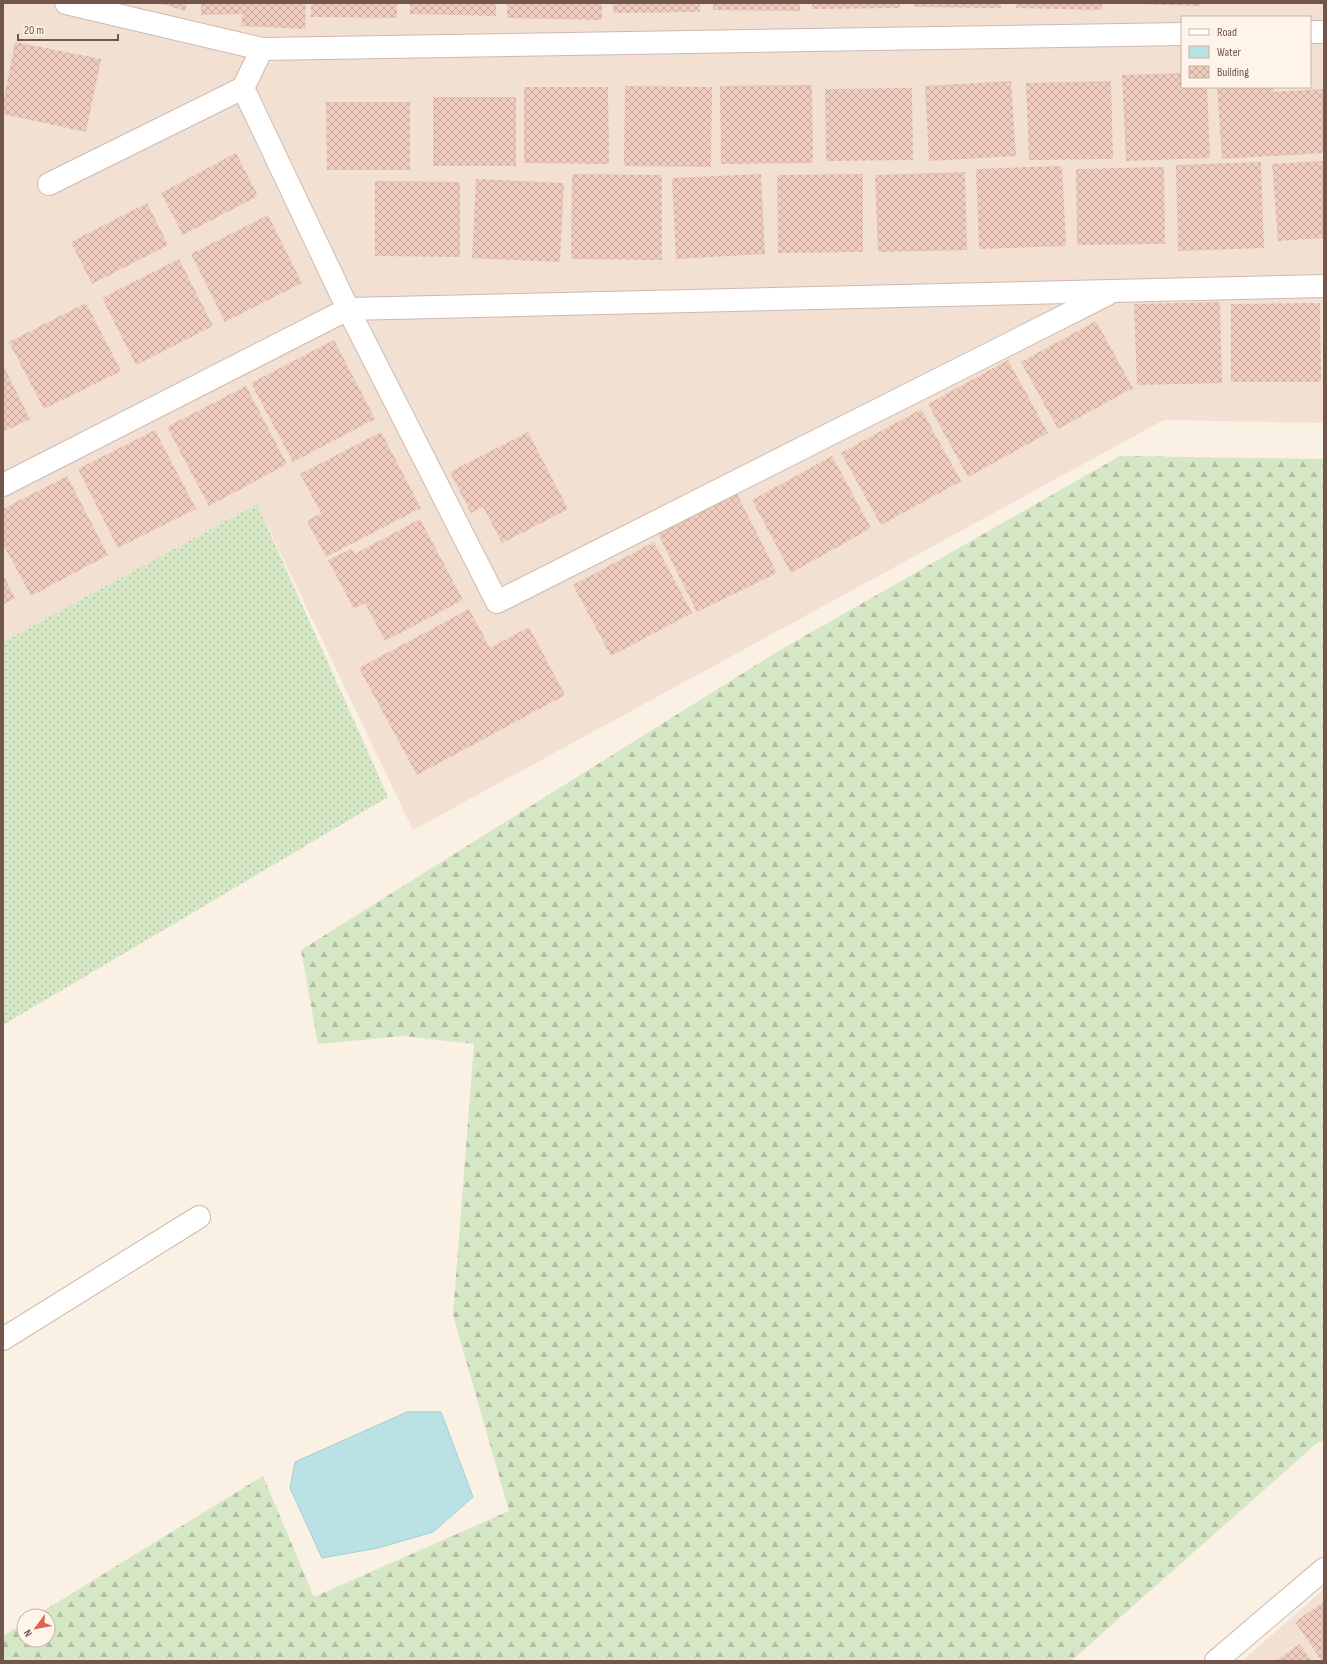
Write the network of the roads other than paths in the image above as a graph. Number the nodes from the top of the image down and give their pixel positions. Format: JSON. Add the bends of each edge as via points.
{"nodes":[{"id":1,"x":66,"y":3,"type":"edge"},
{"id":2,"x":1311,"y":32,"type":"edge"},
{"id":3,"x":1324,"y":32,"type":"edge"},
{"id":4,"x":1181,"y":34,"type":"edge"},
{"id":5,"x":262,"y":49,"type":"junction"},
{"id":6,"x":243,"y":88,"type":"junction"},
{"id":7,"x":49,"y":184,"type":"dead end"},
{"id":8,"x":1324,"y":286,"type":"edge"},
{"id":9,"x":1112,"y":292,"type":"junction"},
{"id":10,"x":348,"y":310,"type":"junction"},
{"id":11,"x":3,"y":485,"type":"edge"},
{"id":12,"x":199,"y":1217,"type":"dead end"},
{"id":13,"x":3,"y":1339,"type":"edge"},
{"id":14,"x":1324,"y":1569,"type":"edge"},
{"id":15,"x":1216,"y":1661,"type":"edge"}],
"edges":[{"from":1,"to":5,"type":"street"},
{"from":2,"to":3,"type":"street"},
{"from":4,"to":5,"type":"street"},
{"from":5,"to":6,"type":"street"},
{"from":6,"to":7,"type":"street"},
{"from":6,"to":10,"type":"street"},
{"from":8,"to":9,"type":"street"},
{"from":9,"to":10,"type":"street"},
{"from":9,"to":10,"type":"street","via":[[497,602]]},
{"from":10,"to":11,"type":"street"},
{"from":12,"to":13,"type":"street"},
{"from":14,"to":15,"type":"street"}]}
